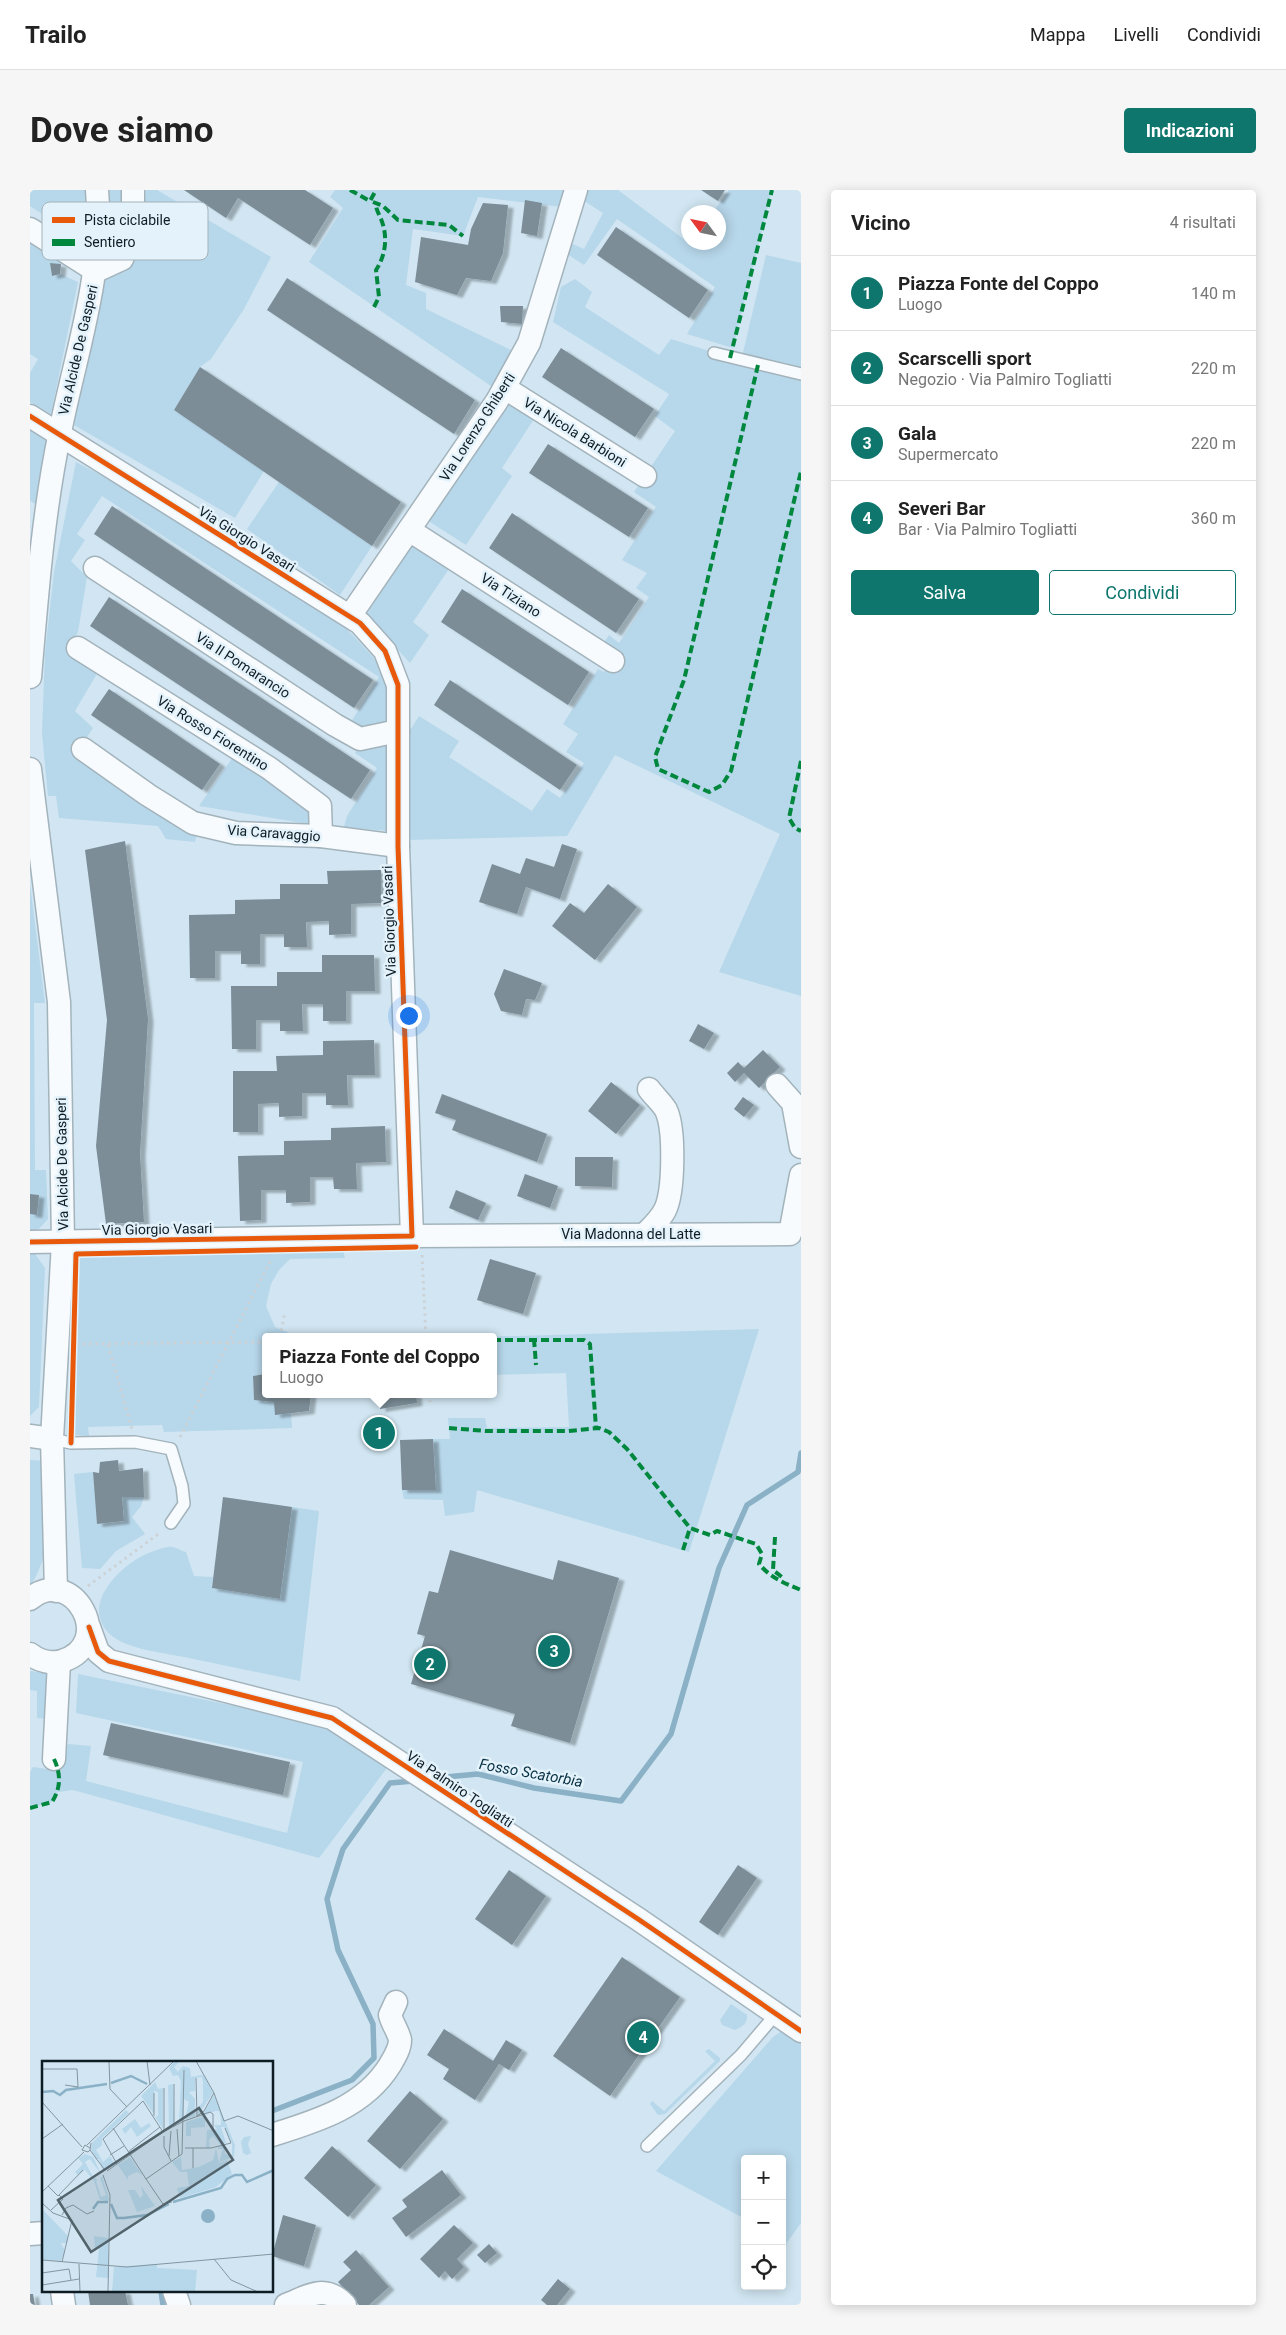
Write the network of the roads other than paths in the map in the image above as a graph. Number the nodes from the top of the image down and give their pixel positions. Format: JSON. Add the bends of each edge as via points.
{"nodes":[{"id":1,"x":576,"y":190,"type":"edge"},
{"id":2,"x":30,"y":228,"type":"edge"},
{"id":3,"x":42,"y":236,"type":"edge"},
{"id":4,"x":79,"y":260,"type":"edge"},
{"id":5,"x":97,"y":260,"type":"edge"},
{"id":6,"x":120,"y":260,"type":"edge"},
{"id":7,"x":96,"y":271,"type":"junction"},
{"id":8,"x":714,"y":353,"type":"dead end"},
{"id":9,"x":801,"y":374,"type":"edge"},
{"id":10,"x":505,"y":388,"type":"junction"},
{"id":11,"x":30,"y":416,"type":"edge"},
{"id":12,"x":60,"y":434,"type":"junction"},
{"id":13,"x":645,"y":476,"type":"dead end"},
{"id":14,"x":409,"y":530,"type":"junction"},
{"id":15,"x":34,"y":566,"type":"edge"},
{"id":16,"x":95,"y":568,"type":"dead end"},
{"id":17,"x":350,"y":616,"type":"junction"},
{"id":18,"x":78,"y":648,"type":"dead end"},
{"id":19,"x":613,"y":661,"type":"dead end"},
{"id":20,"x":30,"y":677,"type":"edge"},
{"id":21,"x":398,"y":731,"type":"junction"},
{"id":22,"x":83,"y":749,"type":"dead end"},
{"id":23,"x":30,"y":769,"type":"edge"},
{"id":24,"x":321,"y":836,"type":"junction"},
{"id":25,"x":398,"y":846,"type":"junction"},
{"id":26,"x":777,"y":1085,"type":"dead end"},
{"id":27,"x":649,"y":1089,"type":"dead end"},
{"id":28,"x":801,"y":1147,"type":"edge"},
{"id":29,"x":801,"y":1175,"type":"edge"},
{"id":30,"x":645,"y":1234,"type":"junction"},
{"id":31,"x":412,"y":1236,"type":"junction"},
{"id":32,"x":30,"y":1242,"type":"edge"},
{"id":33,"x":63,"y":1242,"type":"junction"},
{"id":34,"x":30,"y":1436,"type":"edge"},
{"id":35,"x":52,"y":1440,"type":"junction"},
{"id":36,"x":171,"y":1523,"type":"road end"},
{"id":37,"x":64,"y":1594,"type":"junction"},
{"id":38,"x":30,"y":1600,"type":"edge"},
{"id":39,"x":88,"y":1627,"type":"junction"},
{"id":40,"x":30,"y":1654,"type":"edge"},
{"id":41,"x":64,"y":1660,"type":"junction"},
{"id":42,"x":109,"y":1662,"type":"junction"},
{"id":43,"x":54,"y":1758,"type":"dead end"},
{"id":44,"x":396,"y":2002,"type":"dead end"},
{"id":45,"x":776,"y":2014,"type":"junction"},
{"id":46,"x":801,"y":2031,"type":"edge"},
{"id":47,"x":274,"y":2134,"type":"edge"},
{"id":48,"x":647,"y":2146,"type":"dead end"},
{"id":49,"x":62,"y":2292,"type":"edge"},
{"id":50,"x":174,"y":2292,"type":"edge"},
{"id":51,"x":64,"y":2305,"type":"edge"},
{"id":52,"x":179,"y":2305,"type":"edge"},
{"id":53,"x":286,"y":2305,"type":"edge"},
{"id":54,"x":345,"y":2305,"type":"edge"}],
"edges":[{"from":1,"to":10,"type":"street","name":"Via Lorenzo Ghiberti","via":[[529,343]]},
{"from":2,"to":3,"type":"street"},
{"from":4,"to":7,"type":"street"},
{"from":5,"to":7,"type":"street"},
{"from":6,"to":7,"type":"street","name":"Via Alcide De Gasperi"},
{"from":7,"to":12,"type":"street","name":"Via Alcide De Gasperi"},
{"from":8,"to":9,"type":"lane"},
{"from":10,"to":13,"type":"street","name":"Via Nicola Barbioni"},
{"from":10,"to":14,"type":"street","name":"Via Lorenzo Ghiberti"},
{"from":11,"to":12,"type":"street","name":"Via Giorgio Vasari"},
{"from":12,"to":15,"type":"street","name":"Via Alcide De Gasperi"},
{"from":12,"to":17,"type":"street","name":"Via Giorgio Vasari"},
{"from":14,"to":17,"type":"street","name":"Via Lorenzo Ghiberti"},
{"from":14,"to":19,"type":"street","name":"Via Tiziano"},
{"from":15,"to":20,"type":"street","name":"Via Alcide De Gasperi"},
{"from":16,"to":21,"type":"street","name":"Via Il Pomarancio","via":[[360,739]]},
{"from":17,"to":21,"type":"street","name":"Via Giorgio Vasari","via":[[385,651],[398,685]]},
{"from":18,"to":24,"type":"street","name":"Via Rosso Fiorentino","via":[[269,768],[320,806]]},
{"from":21,"to":25,"type":"street","name":"Via Giorgio Vasari"},
{"from":22,"to":24,"type":"street","name":"Via Caravaggio","via":[[193,823],[236,833]]},
{"from":23,"to":33,"type":"street","name":"Via Alcide De Gasperi","via":[[58,990]]},
{"from":24,"to":25,"type":"street","name":"Via Caravaggio"},
{"from":25,"to":31,"type":"street","name":"Via Giorgio Vasari"},
{"from":26,"to":28,"type":"street","via":[[793,1103]]},
{"from":27,"to":30,"type":"street","via":[[666,1110],[671,1126],[672,1174],[665,1209]]},
{"from":29,"to":30,"type":"street","name":"Via Madonna del Latte","via":[[790,1234]]},
{"from":30,"to":31,"type":"street","name":"Via Madonna del Latte"},
{"from":31,"to":33,"type":"street","name":"Via Giorgio Vasari"},
{"from":32,"to":33,"type":"street","name":"Via Giorgio Vasari"},
{"from":33,"to":35,"type":"street","name":"Via Alcide De Gasperi"},
{"from":34,"to":35,"type":"street"},
{"from":35,"to":36,"type":"lane","via":[[71,1443],[135,1442],[170,1449],[182,1486],[184,1504]]},
{"from":35,"to":37,"type":"street","name":"Via Alcide De Gasperi"},
{"from":37,"to":38,"type":"street","via":[[44,1592]]},
{"from":37,"to":39,"type":"street","via":[[81,1604],[87,1615]]},
{"from":39,"to":41,"type":"street","via":[[83,1645]]},
{"from":39,"to":42,"type":"street","via":[[98,1652]]},
{"from":40,"to":41,"type":"street","name":"Via Palmiro Togliatti","via":[[41,1660]]},
{"from":41,"to":42,"type":"street","name":"Via Palmiro Togliatti"},
{"from":41,"to":43,"type":"street"},
{"from":42,"to":45,"type":"street","name":"Via Palmiro Togliatti","via":[[332,1718]]},
{"from":44,"to":47,"type":"street","via":[[390,2015],[400,2039],[397,2052],[384,2074],[370,2089],[320,2120]]},
{"from":45,"to":46,"type":"street","name":"Via Palmiro Togliatti"},
{"from":45,"to":48,"type":"lane","via":[[741,2054]]},
{"from":49,"to":51,"type":"street"},
{"from":50,"to":52,"type":"street"},
{"from":53,"to":54,"type":"street","via":[[320,2292],[330,2293]]}]}
